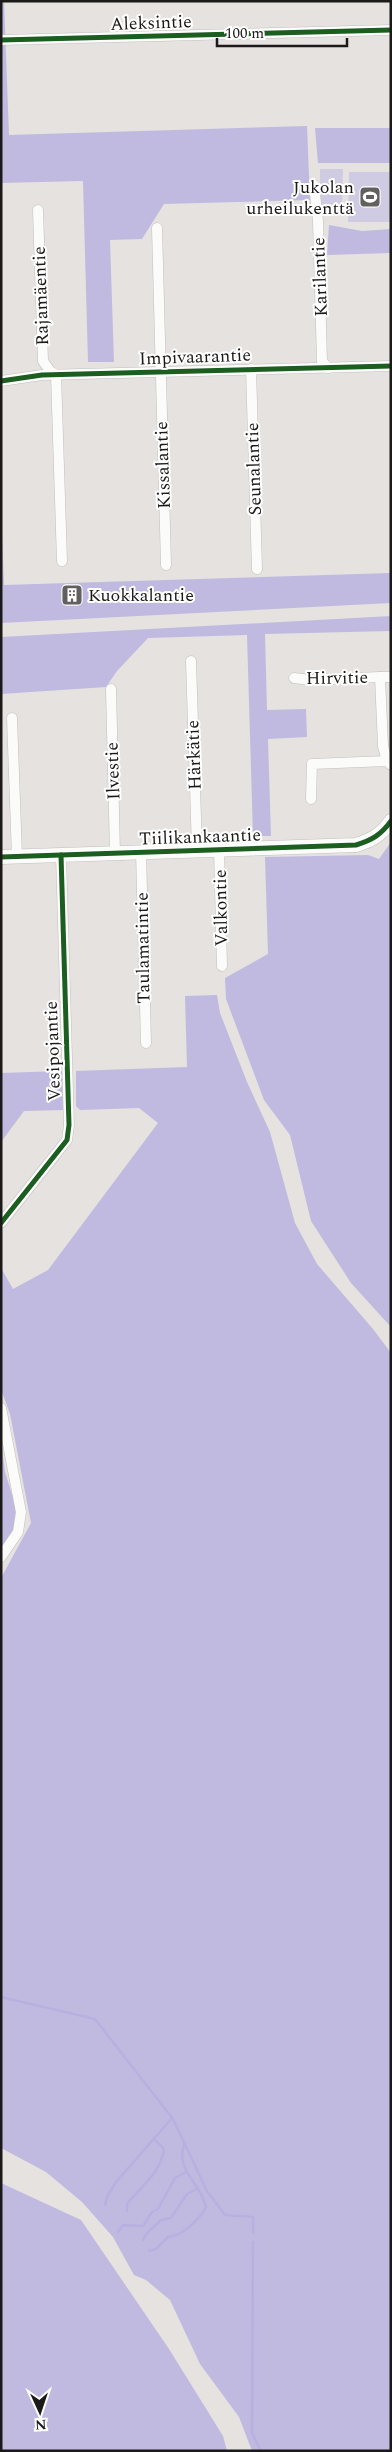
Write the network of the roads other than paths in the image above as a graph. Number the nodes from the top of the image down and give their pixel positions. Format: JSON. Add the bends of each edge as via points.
{"nodes":[{"id":1,"x":391,"y":30,"type":"edge"},
{"id":2,"x":1,"y":40,"type":"edge"},
{"id":3,"x":314,"y":185,"type":"dead end"},
{"id":4,"x":38,"y":210,"type":"dead end"},
{"id":5,"x":157,"y":228,"type":"dead end"},
{"id":6,"x":391,"y":366,"type":"edge"},
{"id":7,"x":328,"y":368,"type":"junction"},
{"id":8,"x":160,"y":369,"type":"junction"},
{"id":9,"x":251,"y":369,"type":"junction"},
{"id":10,"x":56,"y":375,"type":"junction"},
{"id":11,"x":1,"y":381,"type":"edge"},
{"id":12,"x":62,"y":561,"type":"dead end"},
{"id":13,"x":166,"y":565,"type":"dead end"},
{"id":14,"x":257,"y":569,"type":"dead end"},
{"id":15,"x":192,"y":661,"type":"dead end"},
{"id":16,"x":386,"y":677,"type":"edge"},
{"id":17,"x":294,"y":678,"type":"dead end"},
{"id":18,"x":110,"y":689,"type":"dead end"},
{"id":19,"x":12,"y":718,"type":"dead end"},
{"id":20,"x":389,"y":763,"type":"edge"},
{"id":21,"x":310,"y":799,"type":"dead end"},
{"id":22,"x":391,"y":821,"type":"edge"},
{"id":23,"x":219,"y":849,"type":"junction"},
{"id":24,"x":197,"y":850,"type":"junction"},
{"id":25,"x":141,"y":852,"type":"junction"},
{"id":26,"x":115,"y":853,"type":"junction"},
{"id":27,"x":61,"y":855,"type":"junction"},
{"id":28,"x":1,"y":857,"type":"edge"},
{"id":29,"x":17,"y":857,"type":"junction"},
{"id":30,"x":222,"y":966,"type":"dead end"},
{"id":31,"x":146,"y":1043,"type":"dead end"},
{"id":32,"x":1,"y":1208,"type":"edge"},
{"id":33,"x":12,"y":1212,"type":"junction"},
{"id":34,"x":1,"y":1223,"type":"edge"},
{"id":35,"x":1,"y":1408,"type":"edge"},
{"id":36,"x":1,"y":1557,"type":"edge"}],
"edges":[{"from":1,"to":2,"type":"street","name":"Aleksintie"},
{"from":3,"to":7,"type":"street","name":"Karilantie","via":[[322,361]]},
{"from":4,"to":10,"type":"street","name":"Rajamäentie","via":[[43,361]]},
{"from":5,"to":8,"type":"street","name":"Kissalantie"},
{"from":6,"to":7,"type":"street","name":"Impivaarantie"},
{"from":7,"to":9,"type":"street","name":"Impivaarantie"},
{"from":8,"to":9,"type":"street","name":"Impivaarantie"},
{"from":8,"to":10,"type":"street","name":"Impivaarantie"},
{"from":8,"to":13,"type":"street","name":"Kissalantie"},
{"from":9,"to":14,"type":"street","name":"Seunalantie"},
{"from":10,"to":11,"type":"street","name":"Impivaarantie"},
{"from":10,"to":12,"type":"street"},
{"from":15,"to":24,"type":"street","name":"Härkätie"},
{"from":16,"to":17,"type":"street","name":"Hirvitie"},
{"from":16,"to":20,"type":"street","name":"Hirvitie","via":[[382,746]]},
{"from":18,"to":26,"type":"street","name":"Ilvestie"},
{"from":19,"to":29,"type":"street"},
{"from":20,"to":21,"type":"street","via":[[312,764]]},
{"from":22,"to":23,"type":"street","name":"Tiilikankaantie","via":[[382,833],[356,845]]},
{"from":23,"to":24,"type":"street","name":"Tiilikankaantie"},
{"from":23,"to":30,"type":"street","name":"Valkontie"},
{"from":24,"to":25,"type":"street","name":"Tiilikankaantie"},
{"from":25,"to":26,"type":"street","name":"Tiilikankaantie"},
{"from":25,"to":31,"type":"street","name":"Taulamatintie"},
{"from":26,"to":27,"type":"street","name":"Tiilikankaantie"},
{"from":27,"to":29,"type":"street","name":"Tiilikankaantie"},
{"from":27,"to":33,"type":"street","name":"Vesipojantie","via":[[67,1140]]},
{"from":28,"to":29,"type":"street","name":"Tiilikankaantie"},
{"from":32,"to":33,"type":"street"},
{"from":33,"to":34,"type":"street","name":"Vesipojantie"},
{"from":35,"to":36,"type":"street","via":[[21,1512],[18,1532]]}]}
